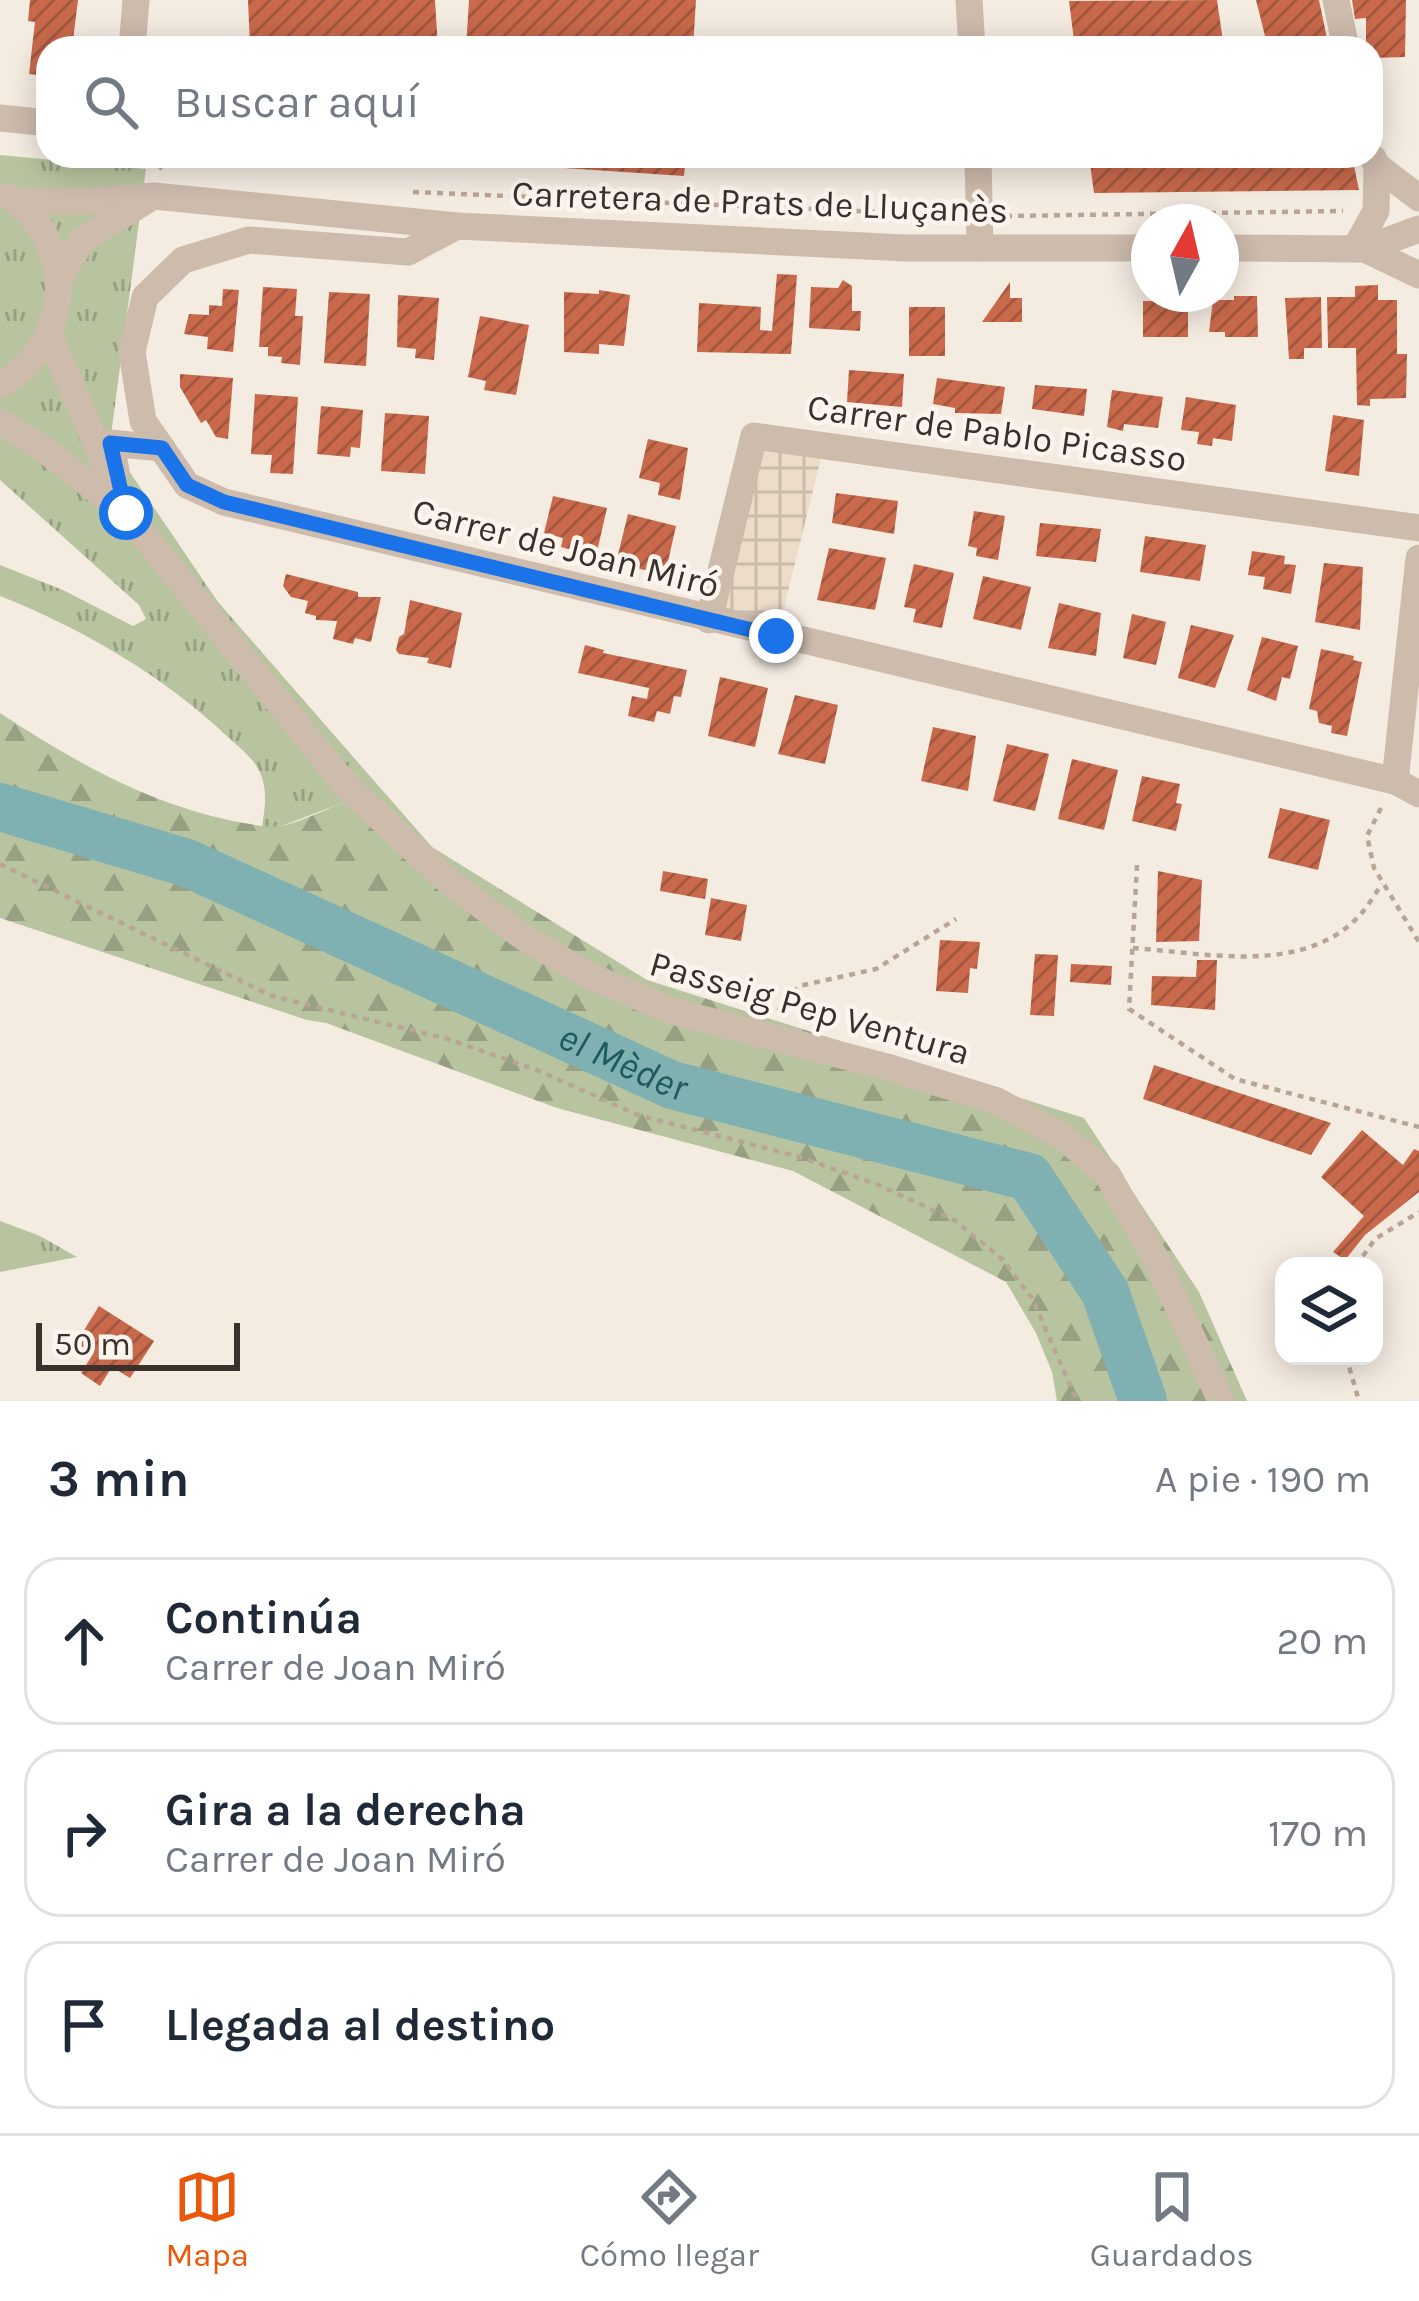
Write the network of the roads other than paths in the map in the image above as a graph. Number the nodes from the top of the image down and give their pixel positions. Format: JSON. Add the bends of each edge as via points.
{"nodes":[{"id":1,"x":136,"y":0,"type":"edge"},
{"id":2,"x":969,"y":0,"type":"edge"},
{"id":3,"x":1336,"y":0,"type":"edge"},
{"id":4,"x":133,"y":36,"type":"edge"},
{"id":5,"x":971,"y":36,"type":"edge"},
{"id":6,"x":1344,"y":36,"type":"edge"},
{"id":7,"x":0,"y":118,"type":"edge"},
{"id":8,"x":36,"y":122,"type":"edge"},
{"id":9,"x":1383,"y":167,"type":"edge"},
{"id":10,"x":978,"y":168,"type":"edge"},
{"id":11,"x":1374,"y":168,"type":"edge"},
{"id":12,"x":8,"y":196,"type":"edge"},
{"id":13,"x":154,"y":196,"type":"junction"},
{"id":14,"x":1419,"y":197,"type":"edge"},
{"id":15,"x":457,"y":226,"type":"junction"},
{"id":16,"x":1419,"y":229,"type":"edge"},
{"id":17,"x":980,"y":248,"type":"junction"},
{"id":18,"x":1131,"y":248,"type":"edge"},
{"id":19,"x":1239,"y":248,"type":"edge"},
{"id":20,"x":1360,"y":249,"type":"junction"},
{"id":21,"x":1419,"y":275,"type":"edge"},
{"id":22,"x":59,"y":280,"type":"junction"},
{"id":23,"x":49,"y":334,"type":"junction"},
{"id":24,"x":0,"y":385,"type":"edge"},
{"id":25,"x":0,"y":422,"type":"edge"},
{"id":26,"x":162,"y":448,"type":"junction"},
{"id":27,"x":126,"y":513,"type":"junction"},
{"id":28,"x":1419,"y":528,"type":"edge"},
{"id":29,"x":1419,"y":558,"type":"edge"},
{"id":30,"x":709,"y":620,"type":"junction"},
{"id":31,"x":1407,"y":788,"type":"edge"},
{"id":32,"x":1221,"y":1401,"type":"edge"}],
"edges":[{"from":1,"to":4,"type":"street"},
{"from":2,"to":5,"type":"street"},
{"from":3,"to":6,"type":"street"},
{"from":7,"to":8,"type":"street"},
{"from":9,"to":14,"type":"street"},
{"from":10,"to":17,"type":"street"},
{"from":11,"to":20,"type":"street","via":[[1376,211]]},
{"from":12,"to":13,"type":"street","name":"Carretera de Prats de Lluçanès"},
{"from":12,"to":22,"type":"street","via":[[48,239]]},
{"from":13,"to":15,"type":"street","name":"Carretera de Prats de Lluçanès"},
{"from":13,"to":22,"type":"street","via":[[82,240]]},
{"from":15,"to":17,"type":"street","name":"Carretera de Prats de Lluçanès"},
{"from":15,"to":26,"type":"street","name":"Carrer de Joan Miró","via":[[408,252],[249,240],[183,260],[145,297],[132,352],[143,421]]},
{"from":16,"to":20,"type":"street"},
{"from":17,"to":18,"type":"street","name":"Carretera de Prats de Lluçanès"},
{"from":19,"to":20,"type":"street"},
{"from":20,"to":21,"type":"street"},
{"from":22,"to":23,"type":"street"},
{"from":23,"to":24,"type":"street","via":[[26,367]]},
{"from":23,"to":27,"type":"street","name":"Passeig Pep Ventura"},
{"from":25,"to":27,"type":"street","name":"Passeig Pep Ventura"},
{"from":26,"to":27,"type":"street","via":[[110,443]]},
{"from":26,"to":30,"type":"street","name":"Carrer de Joan Miró","via":[[187,485],[224,502]]},
{"from":27,"to":32,"type":"street","name":"Passeig Pep Ventura","via":[[346,787],[526,939],[672,1011],[997,1101],[1063,1136],[1107,1174]]},
{"from":28,"to":30,"type":"street","name":"Carrer de Pablo Picasso","via":[[754,436]]},
{"from":29,"to":31,"type":"street"},
{"from":30,"to":31,"type":"street","name":"Carrer de Joan Miró"}]}
